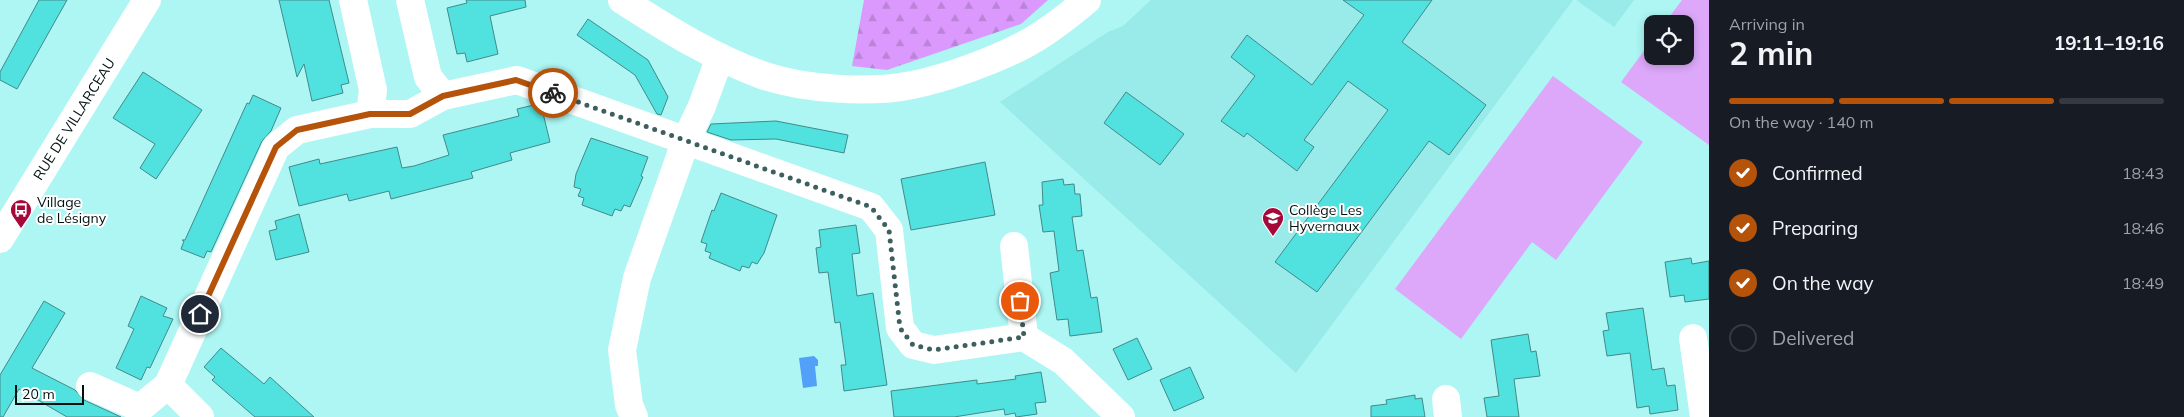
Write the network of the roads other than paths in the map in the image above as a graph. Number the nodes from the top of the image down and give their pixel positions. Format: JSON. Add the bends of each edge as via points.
{"nodes":[{"id":1,"x":147,"y":0,"type":"edge"},
{"id":2,"x":353,"y":0,"type":"edge"},
{"id":3,"x":410,"y":0,"type":"edge"},
{"id":4,"x":622,"y":0,"type":"edge"},
{"id":5,"x":1087,"y":0,"type":"edge"},
{"id":6,"x":720,"y":57,"type":"junction"},
{"id":7,"x":443,"y":96,"type":"junction"},
{"id":8,"x":370,"y":114,"type":"junction"},
{"id":9,"x":686,"y":140,"type":"junction"},
{"id":10,"x":0,"y":239,"type":"edge"},
{"id":11,"x":1014,"y":246,"type":"dead end"},
{"id":12,"x":1024,"y":337,"type":"junction"},
{"id":13,"x":1693,"y":338,"type":"dead end"},
{"id":14,"x":168,"y":385,"type":"junction"},
{"id":15,"x":90,"y":386,"type":"dead end"},
{"id":16,"x":200,"y":417,"type":"edge"},
{"id":17,"x":634,"y":417,"type":"edge"},
{"id":18,"x":1121,"y":417,"type":"edge"},
{"id":19,"x":1704,"y":417,"type":"edge"}],
"edges":[{"from":1,"to":10,"type":"street","name":"RUE DE VILLARCEAU"},
{"from":2,"to":8,"type":"street","via":[[373,90]]},
{"from":3,"to":7,"type":"street","via":[[428,77]]},
{"from":4,"to":6,"type":"street","via":[[675,34]]},
{"from":5,"to":6,"type":"street","via":[[1024,45],[990,60],[912,85],[853,90],[795,83],[763,75]]},
{"from":6,"to":9,"type":"street"},
{"from":7,"to":8,"type":"street","via":[[410,114]]},
{"from":7,"to":9,"type":"street","via":[[516,80]]},
{"from":8,"to":14,"type":"street","via":[[297,130],[276,147]]},
{"from":9,"to":12,"type":"street","via":[[871,207],[889,230],[900,328],[913,345],[934,350]]},
{"from":9,"to":17,"type":"street","via":[[637,278],[622,350],[629,405]]},
{"from":11,"to":12,"type":"street"},
{"from":12,"to":18,"type":"street","via":[[1062,361]]},
{"from":13,"to":19,"type":"street"},
{"from":14,"to":15,"type":"street","via":[[140,408]]},
{"from":14,"to":16,"type":"street"}]}
